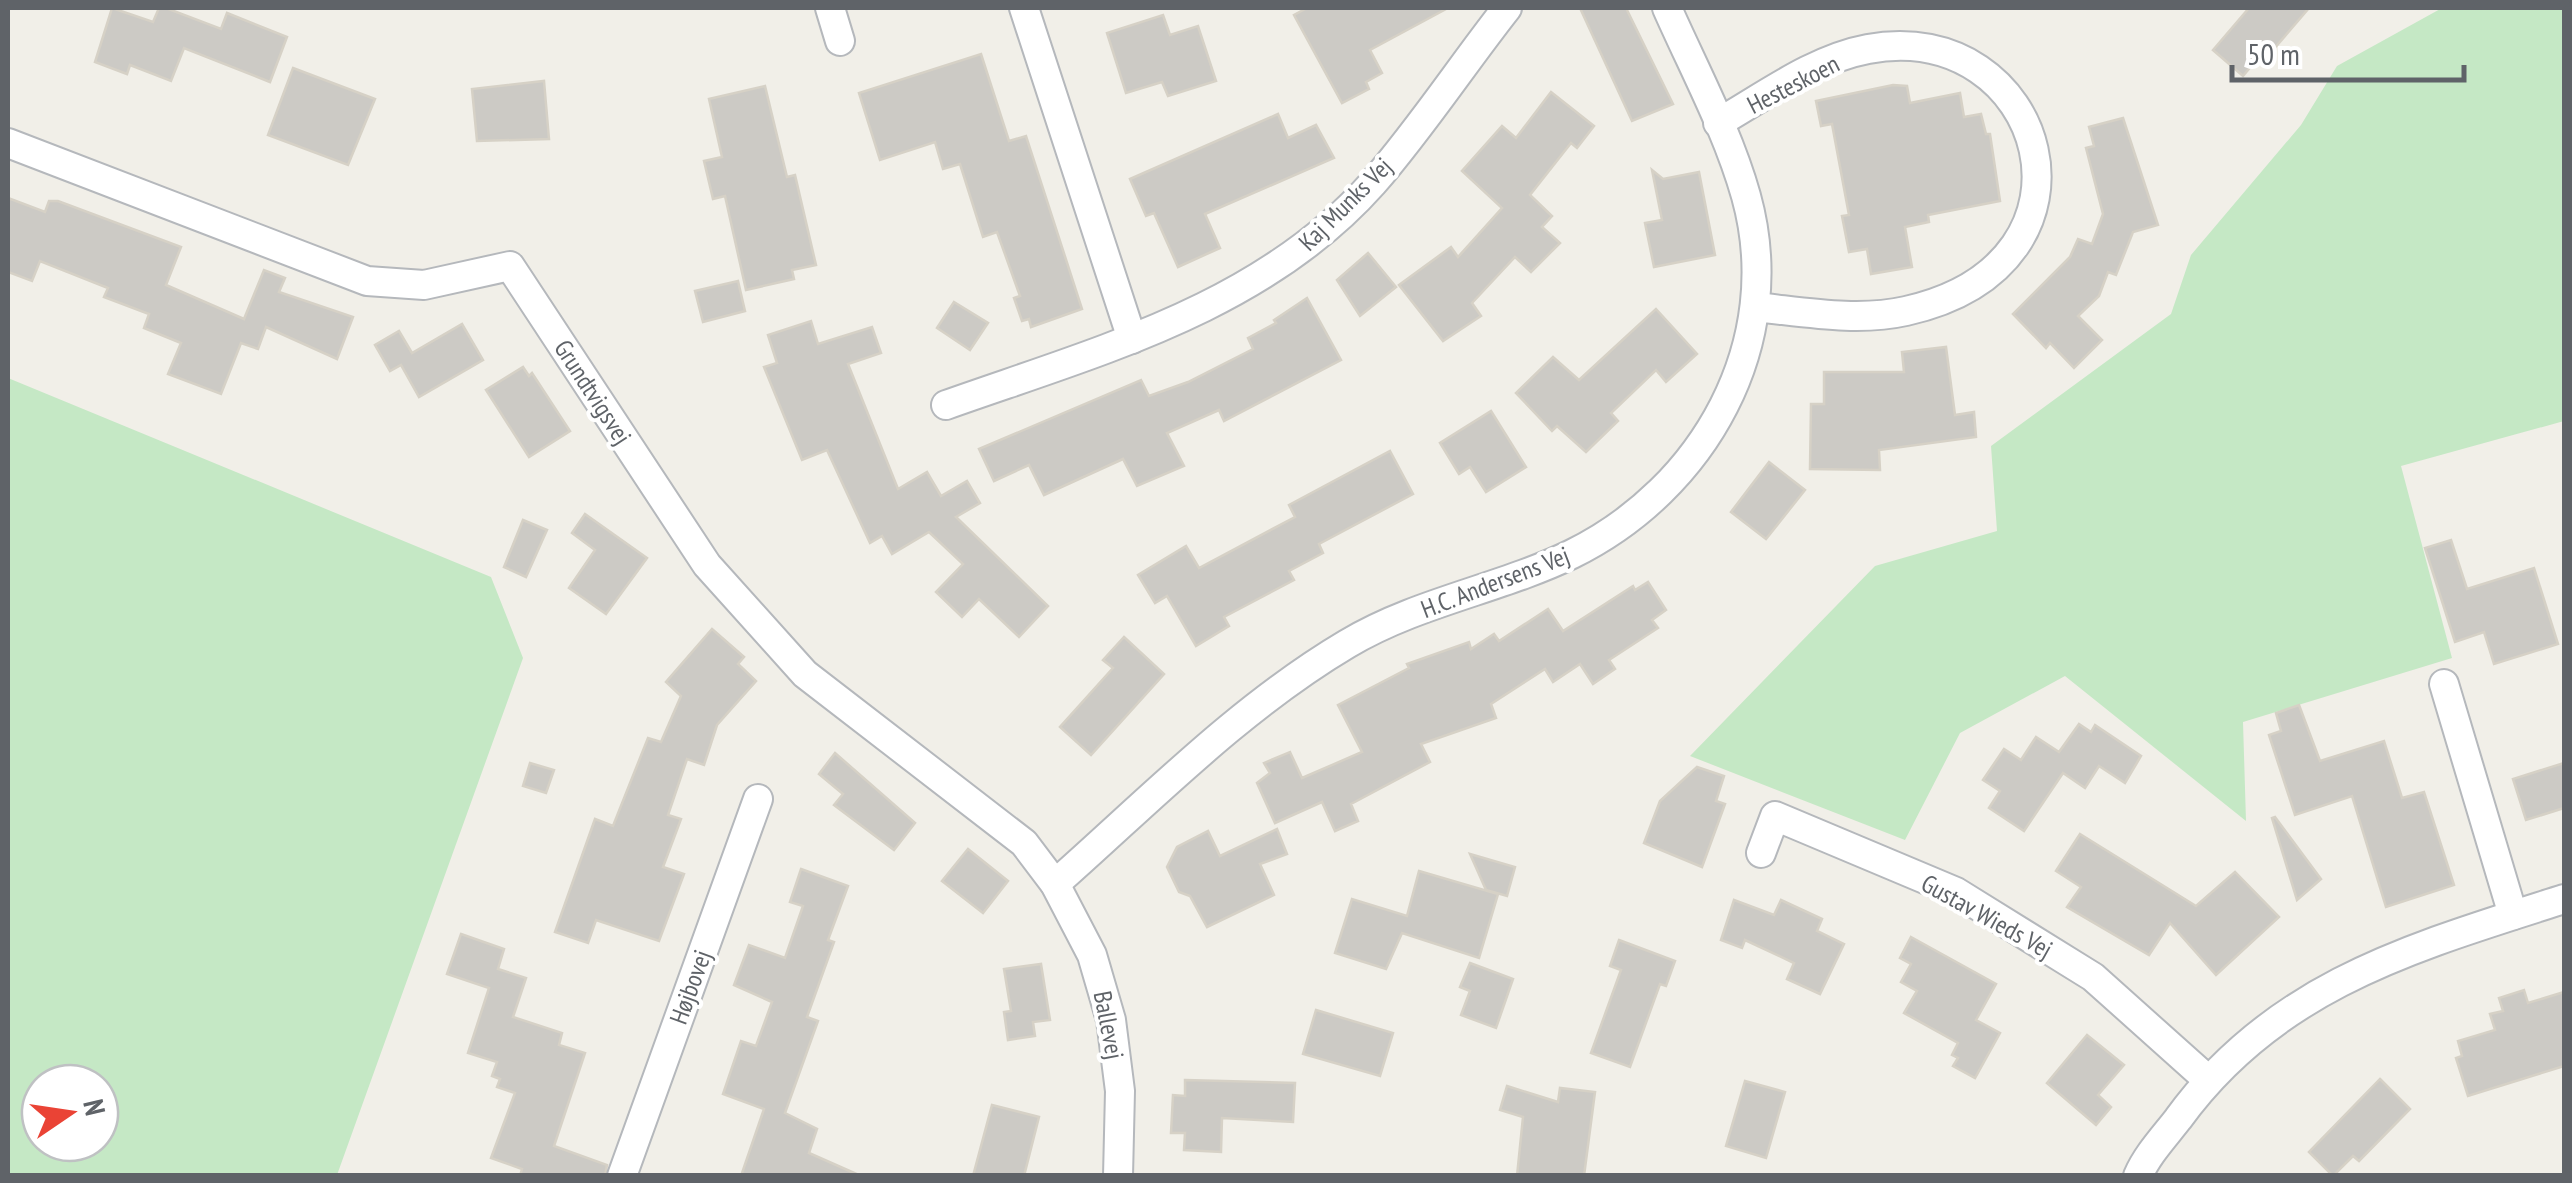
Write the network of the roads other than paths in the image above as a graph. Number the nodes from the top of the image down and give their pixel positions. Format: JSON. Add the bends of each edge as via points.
{"nodes":[{"id":1,"x":830,"y":8,"type":"edge"},
{"id":2,"x":1024,"y":8,"type":"edge"},
{"id":3,"x":1507,"y":8,"type":"edge"},
{"id":4,"x":1667,"y":8,"type":"edge"},
{"id":5,"x":840,"y":41,"type":"dead end"},
{"id":6,"x":1718,"y":123,"type":"junction"},
{"id":7,"x":8,"y":144,"type":"edge"},
{"id":8,"x":1755,"y":307,"type":"junction"},
{"id":9,"x":1132,"y":339,"type":"junction"},
{"id":10,"x":946,"y":405,"type":"dead end"},
{"id":11,"x":2444,"y":684,"type":"dead end"},
{"id":12,"x":758,"y":799,"type":"dead end"},
{"id":13,"x":1761,"y":854,"type":"dead end"},
{"id":14,"x":1054,"y":884,"type":"junction"},
{"id":15,"x":2564,"y":899,"type":"edge"},
{"id":16,"x":2513,"y":915,"type":"junction"},
{"id":17,"x":2207,"y":1078,"type":"junction"},
{"id":18,"x":622,"y":1176,"type":"edge"},
{"id":19,"x":1118,"y":1176,"type":"edge"},
{"id":20,"x":2138,"y":1176,"type":"edge"}],
"edges":[{"from":1,"to":5,"type":"street"},
{"from":2,"to":9,"type":"street"},
{"from":3,"to":9,"type":"street","name":"Kaj Munks Vej","via":[[1371,184],[1293,256],[1211,307]]},
{"from":4,"to":6,"type":"street","name":"H.C. Andersens Vej"},
{"from":6,"to":8,"type":"street","name":"H.C. Andersens Vej","via":[[1746,196],[1756,249]]},
{"from":6,"to":8,"type":"street","name":"Hesteskoen","via":[[1832,61],[1868,49],[1934,48],[1989,76],[2024,118],[2039,171],[2031,224],[1997,270],[1951,298],[1861,316]]},
{"from":7,"to":14,"type":"street","name":"Grundtvigsvej","via":[[368,281],[424,285],[510,266],[707,565],[805,674],[1024,844]]},
{"from":8,"to":14,"type":"street","name":"H.C. Andersens Vej","via":[[1739,374],[1711,431],[1672,484],[1628,522],[1570,555],[1440,600],[1349,642],[1274,693]]},
{"from":9,"to":10,"type":"street","name":"Kaj Munks Vej"},
{"from":11,"to":16,"type":"street"},
{"from":12,"to":18,"type":"street","name":"Højbovej"},
{"from":13,"to":17,"type":"street","name":"Gustav Wieds Vej","via":[[1776,816],[1956,892],[2093,977]]},
{"from":14,"to":19,"type":"street","name":"Ballevej","via":[[1092,955],[1112,1020],[1120,1091]]},
{"from":15,"to":16,"type":"street"},
{"from":16,"to":17,"type":"street","via":[[2365,968],[2282,1012]]},
{"from":17,"to":20,"type":"street"}]}
